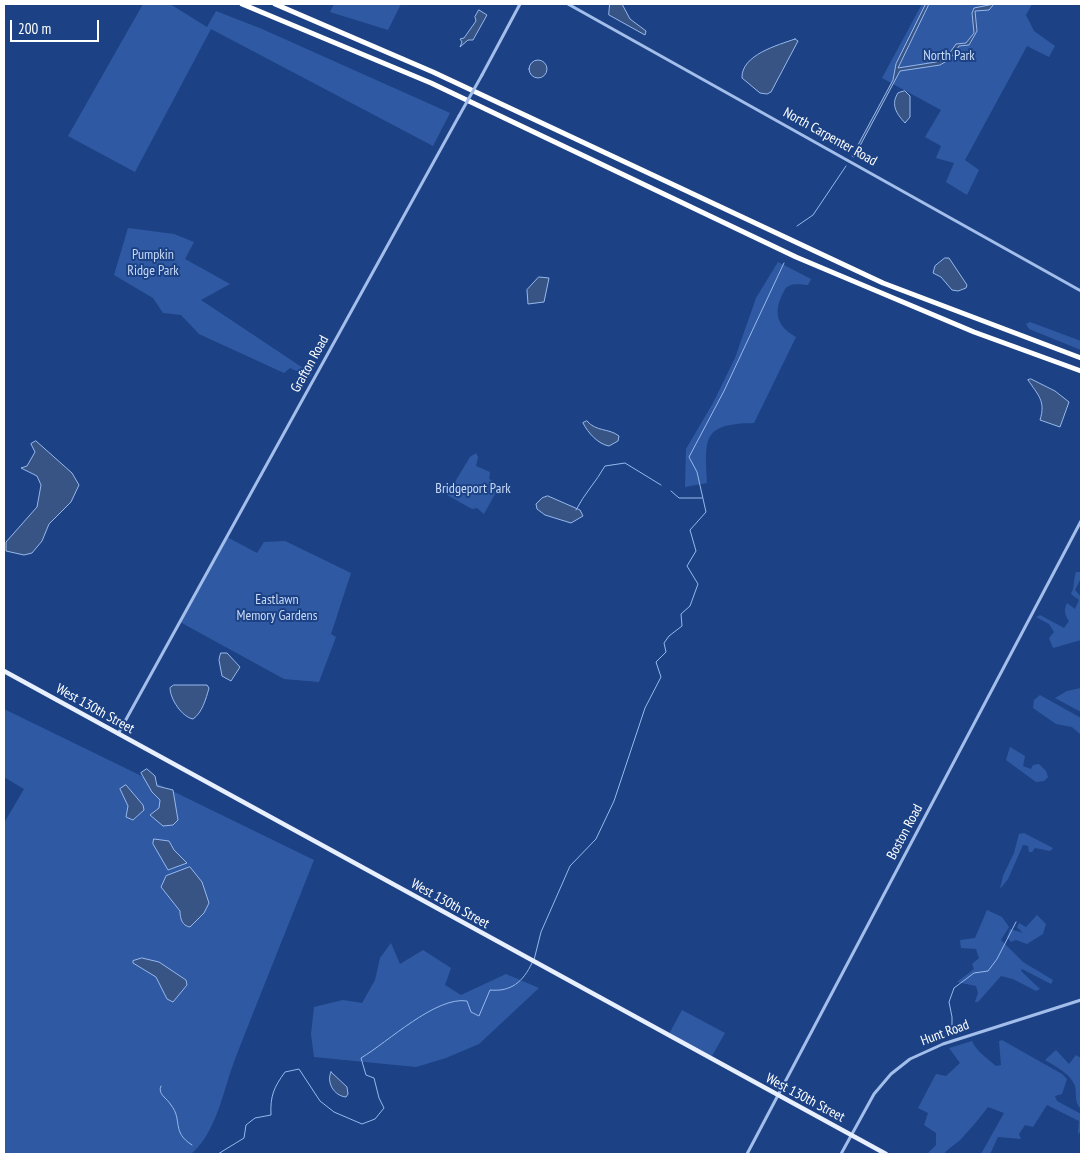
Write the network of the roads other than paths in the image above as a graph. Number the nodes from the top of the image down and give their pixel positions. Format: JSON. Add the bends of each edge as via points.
{"nodes":[{"id":1,"x":242,"y":4,"type":"edge"},
{"id":2,"x":275,"y":4,"type":"edge"},
{"id":3,"x":520,"y":4,"type":"edge"},
{"id":4,"x":568,"y":4,"type":"edge"},
{"id":5,"x":1081,"y":291,"type":"edge"},
{"id":6,"x":1081,"y":358,"type":"edge"},
{"id":7,"x":1081,"y":371,"type":"edge"},
{"id":8,"x":1081,"y":520,"type":"edge"},
{"id":9,"x":4,"y":671,"type":"edge"},
{"id":10,"x":117,"y":734,"type":"junction"},
{"id":11,"x":1081,"y":1000,"type":"edge"},
{"id":12,"x":778,"y":1096,"type":"junction"},
{"id":13,"x":851,"y":1135,"type":"junction"},
{"id":14,"x":747,"y":1154,"type":"edge"},
{"id":15,"x":840,"y":1154,"type":"edge"},
{"id":16,"x":886,"y":1154,"type":"edge"}],
"edges":[{"from":1,"to":7,"type":"highway","via":[[431,83],[796,257],[974,332]]},
{"from":2,"to":6,"type":"highway","via":[[407,60],[883,283]]},
{"from":3,"to":10,"type":"street","name":"Grafton Road","bridge":true},
{"from":4,"to":5,"type":"street","name":"North Carpenter Road"},
{"from":8,"to":12,"type":"street","name":"Boston Road"},
{"from":9,"to":10,"type":"main road","name":"West 130th Street"},
{"from":10,"to":12,"type":"main road","name":"West 130th Street"},
{"from":11,"to":13,"type":"street","name":"Hunt Road","via":[[915,1056],[881,1085],[866,1105]]},
{"from":12,"to":13,"type":"main road","name":"West 130th Street"},
{"from":12,"to":14,"type":"street","name":"Boston Road"},
{"from":13,"to":15,"type":"street","name":"Hunt Road"},
{"from":13,"to":16,"type":"main road","name":"West 130th Street"}]}
